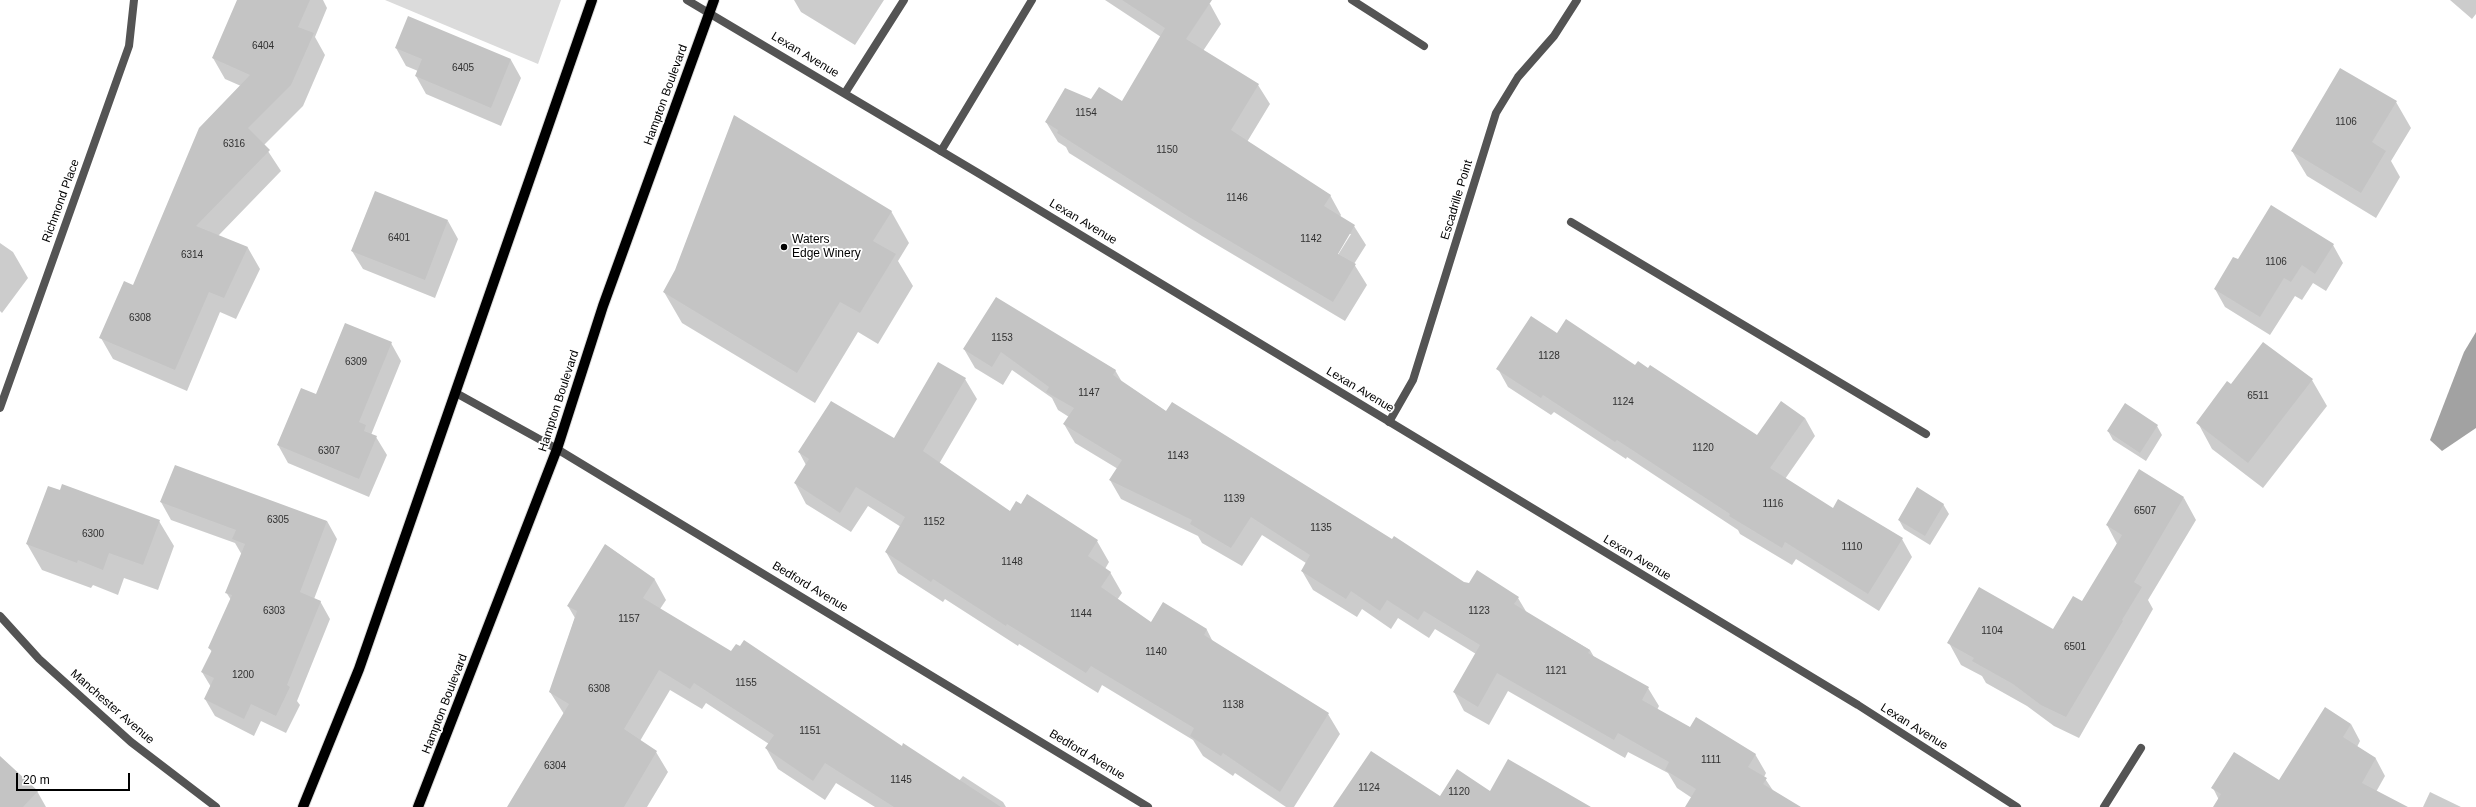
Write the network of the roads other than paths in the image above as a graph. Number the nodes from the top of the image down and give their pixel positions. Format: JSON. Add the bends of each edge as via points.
{"nodes":[{"id":1,"x":134,"y":0,"type":"edge"},
{"id":2,"x":592,"y":0,"type":"edge"},
{"id":3,"x":687,"y":0,"type":"edge"},
{"id":4,"x":714,"y":0,"type":"edge"},
{"id":5,"x":904,"y":0,"type":"edge"},
{"id":6,"x":1032,"y":0,"type":"edge"},
{"id":7,"x":1352,"y":0,"type":"edge"},
{"id":8,"x":1577,"y":0,"type":"edge"},
{"id":9,"x":710,"y":12,"type":"junction"},
{"id":10,"x":1424,"y":46,"type":"dead end"},
{"id":11,"x":845,"y":93,"type":"junction"},
{"id":12,"x":941,"y":151,"type":"junction"},
{"id":13,"x":1571,"y":222,"type":"dead end"},
{"id":14,"x":456,"y":393,"type":"junction"},
{"id":15,"x":0,"y":408,"type":"edge"},
{"id":16,"x":1389,"y":422,"type":"junction"},
{"id":17,"x":1926,"y":434,"type":"dead end"},
{"id":18,"x":557,"y":449,"type":"junction"},
{"id":19,"x":0,"y":616,"type":"edge"},
{"id":20,"x":2141,"y":748,"type":"dead end"},
{"id":21,"x":216,"y":807,"type":"edge"},
{"id":22,"x":303,"y":807,"type":"edge"},
{"id":23,"x":418,"y":807,"type":"edge"},
{"id":24,"x":1148,"y":807,"type":"edge"},
{"id":25,"x":2017,"y":807,"type":"edge"},
{"id":26,"x":2104,"y":807,"type":"edge"}],
"edges":[{"from":1,"to":15,"type":"street","name":"Richmond Place","via":[[129,46]]},
{"from":2,"to":14,"type":"main road"},
{"from":3,"to":9,"type":"street","name":"Lexan Avenue"},
{"from":4,"to":9,"type":"main road","name":"Hampton Boulevard"},
{"from":5,"to":11,"type":"street"},
{"from":6,"to":12,"type":"street"},
{"from":7,"to":10,"type":"street"},
{"from":8,"to":16,"type":"street","name":"Escadrille Point","via":[[1554,36],[1518,77],[1496,113],[1413,380]]},
{"from":9,"to":11,"type":"street","name":"Lexan Avenue"},
{"from":9,"to":18,"type":"main road","name":"Hampton Boulevard","via":[[603,306]]},
{"from":11,"to":12,"type":"street","name":"Lexan Avenue"},
{"from":12,"to":16,"type":"street","name":"Lexan Avenue"},
{"from":13,"to":17,"type":"street"},
{"from":14,"to":18,"type":"street","name":"Bedford Avenue"},
{"from":14,"to":22,"type":"main road","via":[[359,669]]},
{"from":16,"to":25,"type":"street","name":"Lexan Avenue","via":[[1858,705]]},
{"from":18,"to":23,"type":"main road","name":"Hampton Boulevard"},
{"from":18,"to":24,"type":"street","name":"Bedford Avenue"},
{"from":19,"to":21,"type":"street","name":"Manchester Avenue","via":[[39,658],[131,742]]},
{"from":20,"to":26,"type":"street"}]}
